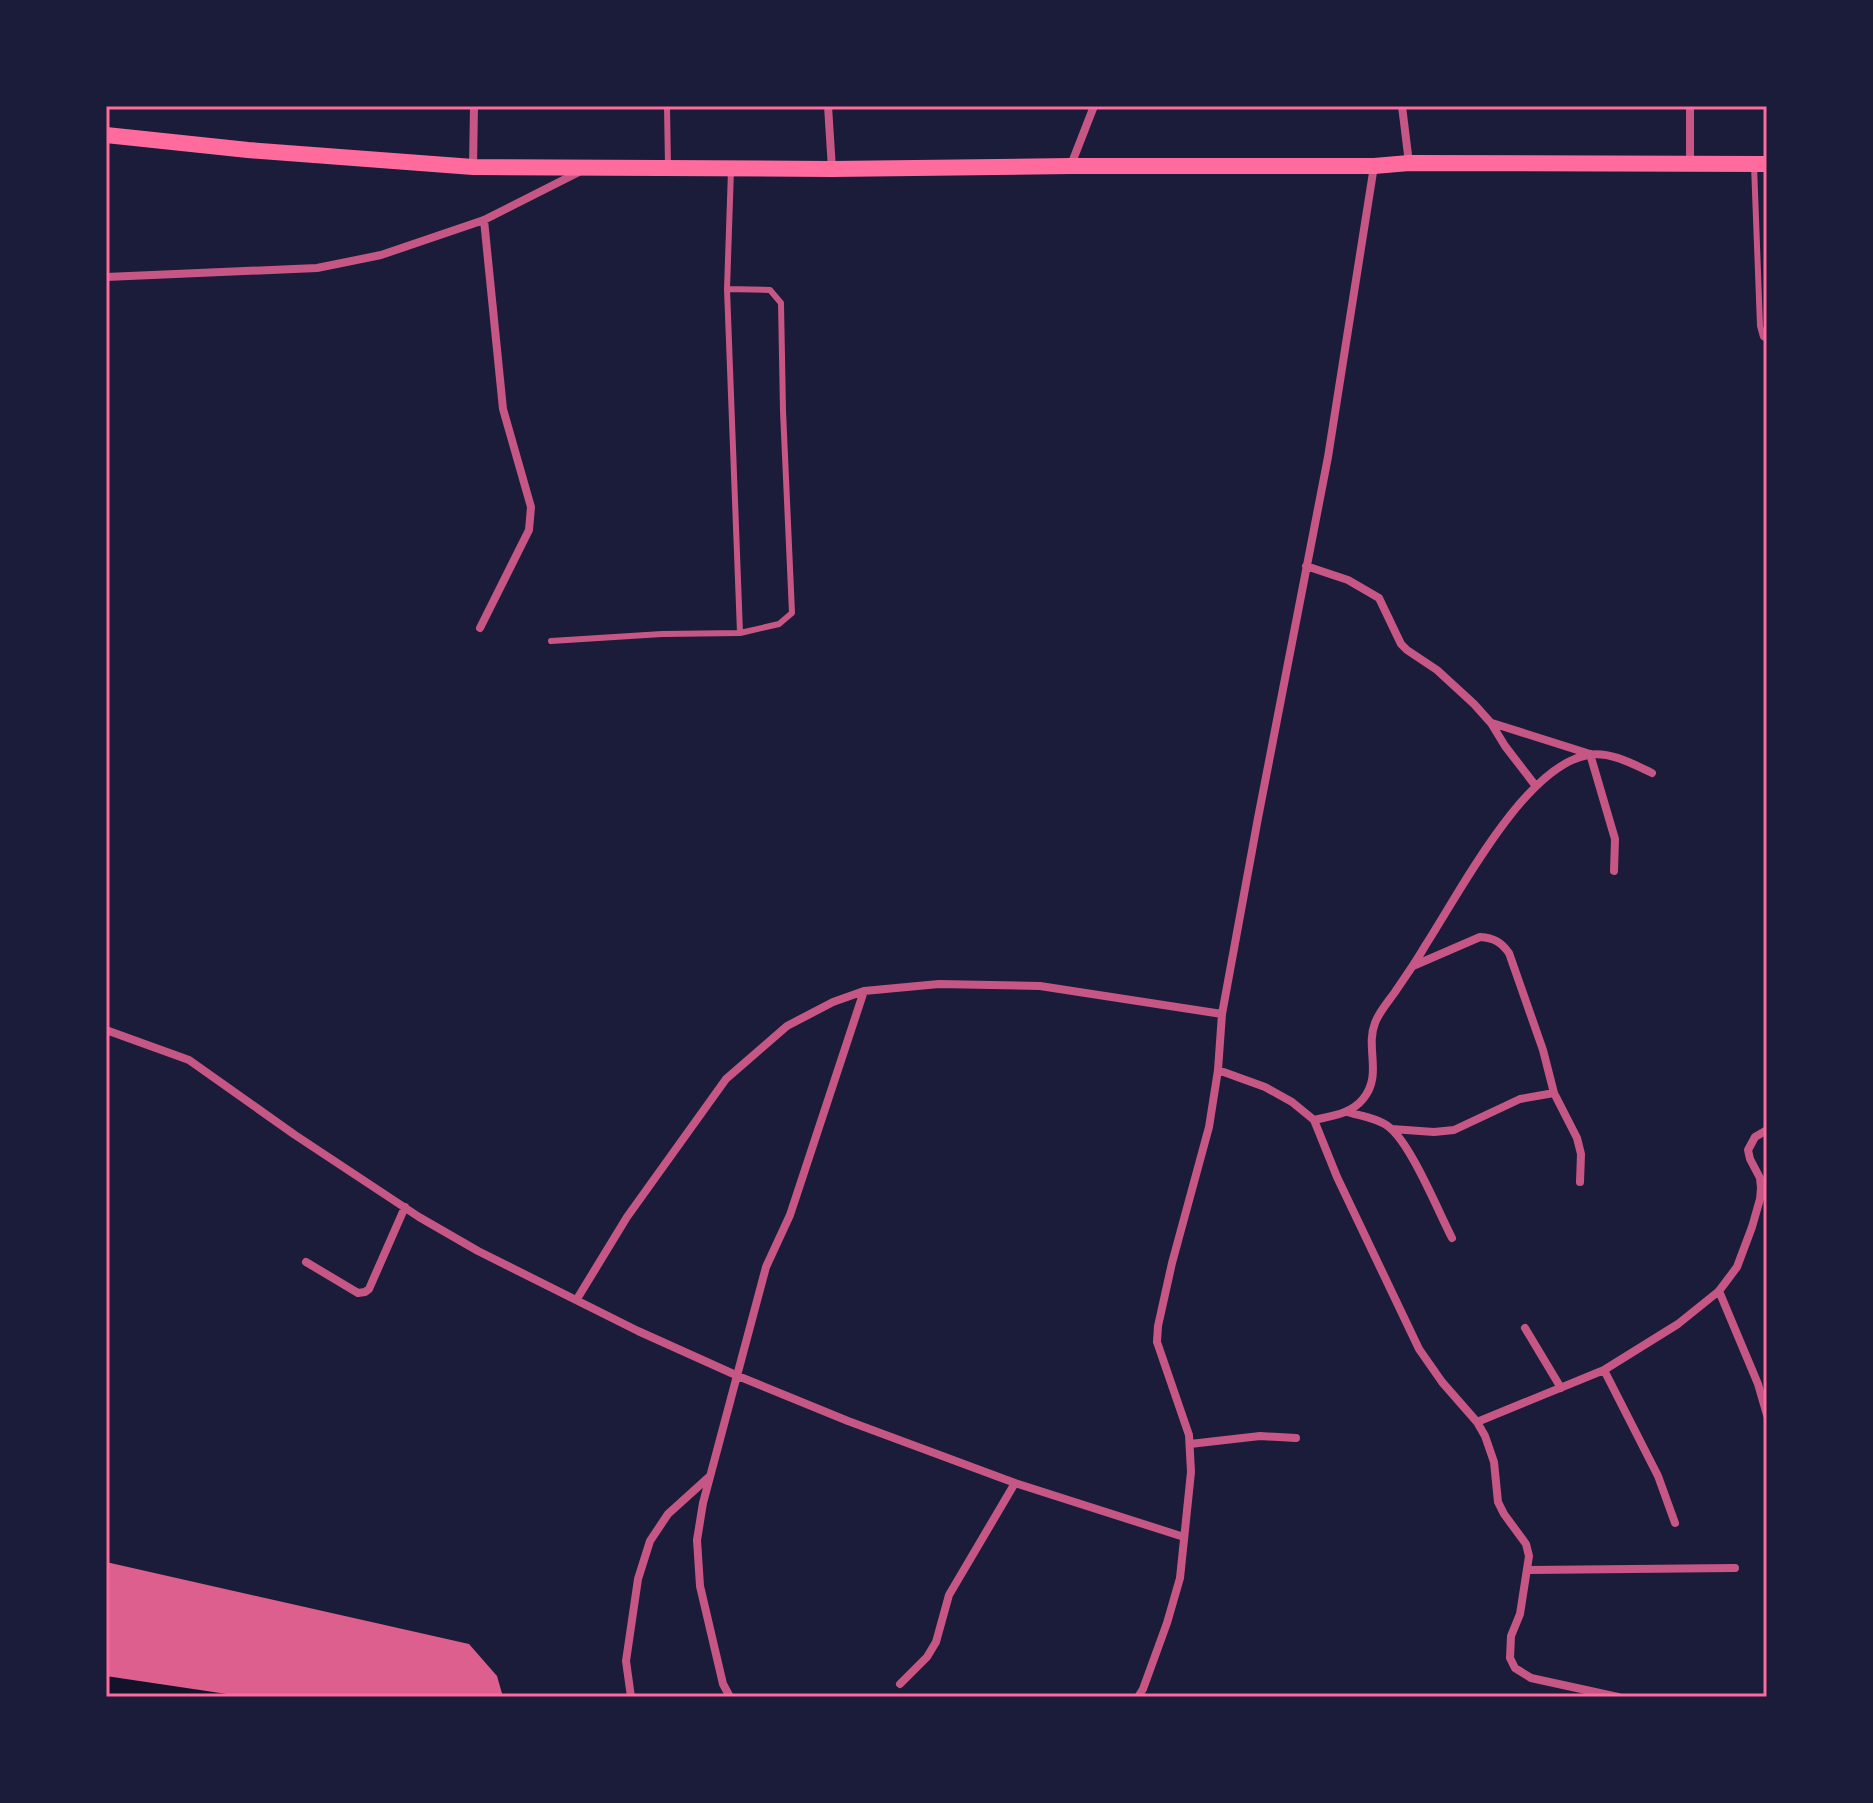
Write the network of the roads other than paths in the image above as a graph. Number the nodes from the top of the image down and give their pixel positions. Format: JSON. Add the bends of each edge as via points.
{"nodes":[{"id":1,"x":474,"y":106,"type":"edge"},
{"id":2,"x":667,"y":106,"type":"edge"},
{"id":3,"x":828,"y":106,"type":"edge"},
{"id":4,"x":1094,"y":106,"type":"edge"},
{"id":5,"x":1402,"y":106,"type":"edge"},
{"id":6,"x":1690,"y":106,"type":"edge"},
{"id":7,"x":106,"y":135,"type":"edge"},
{"id":8,"x":1409,"y":163,"type":"junction"},
{"id":9,"x":1690,"y":163,"type":"junction"},
{"id":10,"x":1760,"y":164,"type":"edge"},
{"id":11,"x":1071,"y":166,"type":"junction"},
{"id":12,"x":1374,"y":166,"type":"junction"},
{"id":13,"x":473,"y":167,"type":"junction"},
{"id":14,"x":668,"y":167,"type":"junction"},
{"id":15,"x":586,"y":168,"type":"junction"},
{"id":16,"x":732,"y":168,"type":"junction"},
{"id":17,"x":832,"y":169,"type":"junction"},
{"id":18,"x":484,"y":220,"type":"junction"},
{"id":19,"x":1758,"y":274,"type":"junction"},
{"id":20,"x":1767,"y":274,"type":"edge"},
{"id":21,"x":106,"y":277,"type":"edge"},
{"id":22,"x":727,"y":289,"type":"junction"},
{"id":23,"x":1767,"y":339,"type":"edge"},
{"id":24,"x":1306,"y":566,"type":"junction"},
{"id":25,"x":480,"y":628,"type":"dead end"},
{"id":26,"x":740,"y":633,"type":"junction"},
{"id":27,"x":551,"y":641,"type":"dead end"},
{"id":28,"x":1491,"y":723,"type":"junction"},
{"id":29,"x":1590,"y":754,"type":"junction"},
{"id":30,"x":1652,"y":773,"type":"dead end"},
{"id":31,"x":1535,"y":785,"type":"junction"},
{"id":32,"x":1614,"y":871,"type":"dead end"},
{"id":33,"x":1412,"y":967,"type":"junction"},
{"id":34,"x":864,"y":991,"type":"junction"},
{"id":35,"x":1222,"y":1014,"type":"junction"},
{"id":36,"x":106,"y":1030,"type":"edge"},
{"id":37,"x":1218,"y":1070,"type":"junction"},
{"id":38,"x":1554,"y":1093,"type":"junction"},
{"id":39,"x":1347,"y":1112,"type":"junction"},
{"id":40,"x":1314,"y":1120,"type":"junction"},
{"id":41,"x":1392,"y":1129,"type":"junction"},
{"id":42,"x":1767,"y":1130,"type":"edge"},
{"id":43,"x":1580,"y":1182,"type":"dead end"},
{"id":44,"x":405,"y":1207,"type":"junction"},
{"id":45,"x":1452,"y":1238,"type":"dead end"},
{"id":46,"x":306,"y":1262,"type":"dead end"},
{"id":47,"x":1719,"y":1291,"type":"junction"},
{"id":48,"x":577,"y":1299,"type":"junction"},
{"id":49,"x":1525,"y":1328,"type":"dead end"},
{"id":50,"x":1604,"y":1370,"type":"junction"},
{"id":51,"x":738,"y":1376,"type":"junction"},
{"id":52,"x":1561,"y":1388,"type":"junction"},
{"id":53,"x":1767,"y":1415,"type":"edge"},
{"id":54,"x":1477,"y":1422,"type":"junction"},
{"id":55,"x":1296,"y":1438,"type":"dead end"},
{"id":56,"x":1190,"y":1444,"type":"junction"},
{"id":57,"x":710,"y":1476,"type":"junction"},
{"id":58,"x":1015,"y":1483,"type":"junction"},
{"id":59,"x":1675,"y":1523,"type":"dead end"},
{"id":60,"x":1184,"y":1537,"type":"junction"},
{"id":61,"x":1735,"y":1568,"type":"dead end"},
{"id":62,"x":1528,"y":1570,"type":"junction"},
{"id":63,"x":900,"y":1684,"type":"dead end"},
{"id":64,"x":631,"y":1697,"type":"edge"},
{"id":65,"x":730,"y":1697,"type":"edge"},
{"id":66,"x":1138,"y":1697,"type":"edge"},
{"id":67,"x":1618,"y":1697,"type":"edge"}],
"edges":[{"from":1,"to":13,"type":"street"},
{"from":2,"to":14,"type":"lane"},
{"from":3,"to":17,"type":"street"},
{"from":4,"to":11,"type":"street"},
{"from":5,"to":8,"type":"street"},
{"from":6,"to":9,"type":"street"},
{"from":7,"to":13,"type":"main road"},
{"from":8,"to":9,"type":"main road"},
{"from":8,"to":12,"type":"main road"},
{"from":9,"to":10,"type":"main road"},
{"from":10,"to":19,"type":"lane"},
{"from":11,"to":12,"type":"main road"},
{"from":11,"to":17,"type":"main road"},
{"from":12,"to":24,"type":"street"},
{"from":13,"to":15,"type":"main road"},
{"from":14,"to":15,"type":"main road"},
{"from":14,"to":16,"type":"main road"},
{"from":15,"to":18,"type":"street"},
{"from":16,"to":17,"type":"main road"},
{"from":16,"to":22,"type":"lane"},
{"from":18,"to":21,"type":"street","via":[[381,255],[317,268]]},
{"from":18,"to":25,"type":"street","via":[[503,409],[531,516]]},
{"from":19,"to":20,"type":"lane"},
{"from":19,"to":23,"type":"lane","via":[[1760,326]]},
{"from":22,"to":26,"type":"lane"},
{"from":22,"to":26,"type":"lane","via":[[770,290],[781,303],[792,613],[779,624]]},
{"from":24,"to":28,"type":"street","via":[[1348,580],[1379,598],[1401,644],[1437,670]]},
{"from":24,"to":35,"type":"street"},
{"from":26,"to":27,"type":"lane"},
{"from":28,"to":29,"type":"street"},
{"from":28,"to":31,"type":"street"},
{"from":29,"to":30,"type":"street","via":[[1619,758]]},
{"from":29,"to":31,"type":"street"},
{"from":29,"to":32,"type":"street","via":[[1615,839]]},
{"from":31,"to":33,"type":"street","via":[[1467,877]]},
{"from":33,"to":38,"type":"street","via":[[1480,937],[1501,943],[1509,953]]},
{"from":33,"to":39,"type":"street","via":[[1373,1028],[1370,1089]]},
{"from":34,"to":35,"type":"street","via":[[939,984],[1040,986]]},
{"from":34,"to":48,"type":"street","via":[[787,1026],[726,1079],[627,1217]]},
{"from":34,"to":51,"type":"street","via":[[790,1215],[766,1267]]},
{"from":35,"to":37,"type":"street"},
{"from":36,"to":44,"type":"street","via":[[189,1060]]},
{"from":37,"to":40,"type":"street","via":[[1265,1087]]},
{"from":37,"to":56,"type":"street","via":[[1209,1127],[1158,1326],[1157,1342]]},
{"from":38,"to":41,"type":"street","via":[[1520,1099],[1454,1130]]},
{"from":38,"to":43,"type":"street","via":[[1577,1138]]},
{"from":39,"to":40,"type":"street"},
{"from":39,"to":41,"type":"street"},
{"from":40,"to":54,"type":"street","via":[[1419,1349]]},
{"from":41,"to":45,"type":"street"},
{"from":42,"to":47,"type":"street","via":[[1748,1150],[1761,1188],[1752,1227],[1737,1267]]},
{"from":44,"to":46,"type":"street","via":[[365,1292],[358,1293]]},
{"from":44,"to":48,"type":"street","via":[[478,1251]]},
{"from":47,"to":50,"type":"street"},
{"from":47,"to":53,"type":"street"},
{"from":48,"to":51,"type":"street"},
{"from":49,"to":52,"type":"street"},
{"from":50,"to":52,"type":"street"},
{"from":50,"to":59,"type":"street","via":[[1658,1476]]},
{"from":51,"to":57,"type":"street"},
{"from":51,"to":58,"type":"street"},
{"from":52,"to":54,"type":"street"},
{"from":54,"to":62,"type":"street","via":[[1494,1462],[1498,1502],[1526,1544]]},
{"from":55,"to":56,"type":"street","via":[[1260,1436]]},
{"from":56,"to":60,"type":"street"},
{"from":57,"to":64,"type":"street","via":[[668,1514],[650,1541],[638,1579],[626,1661]]},
{"from":57,"to":65,"type":"street","via":[[697,1540],[700,1586]]},
{"from":58,"to":60,"type":"street"},
{"from":58,"to":63,"type":"street","via":[[949,1595],[936,1642]]},
{"from":60,"to":66,"type":"street","via":[[1180,1578]]},
{"from":61,"to":62,"type":"street"},
{"from":62,"to":67,"type":"street","via":[[1511,1636],[1515,1668],[1531,1678]]}]}
